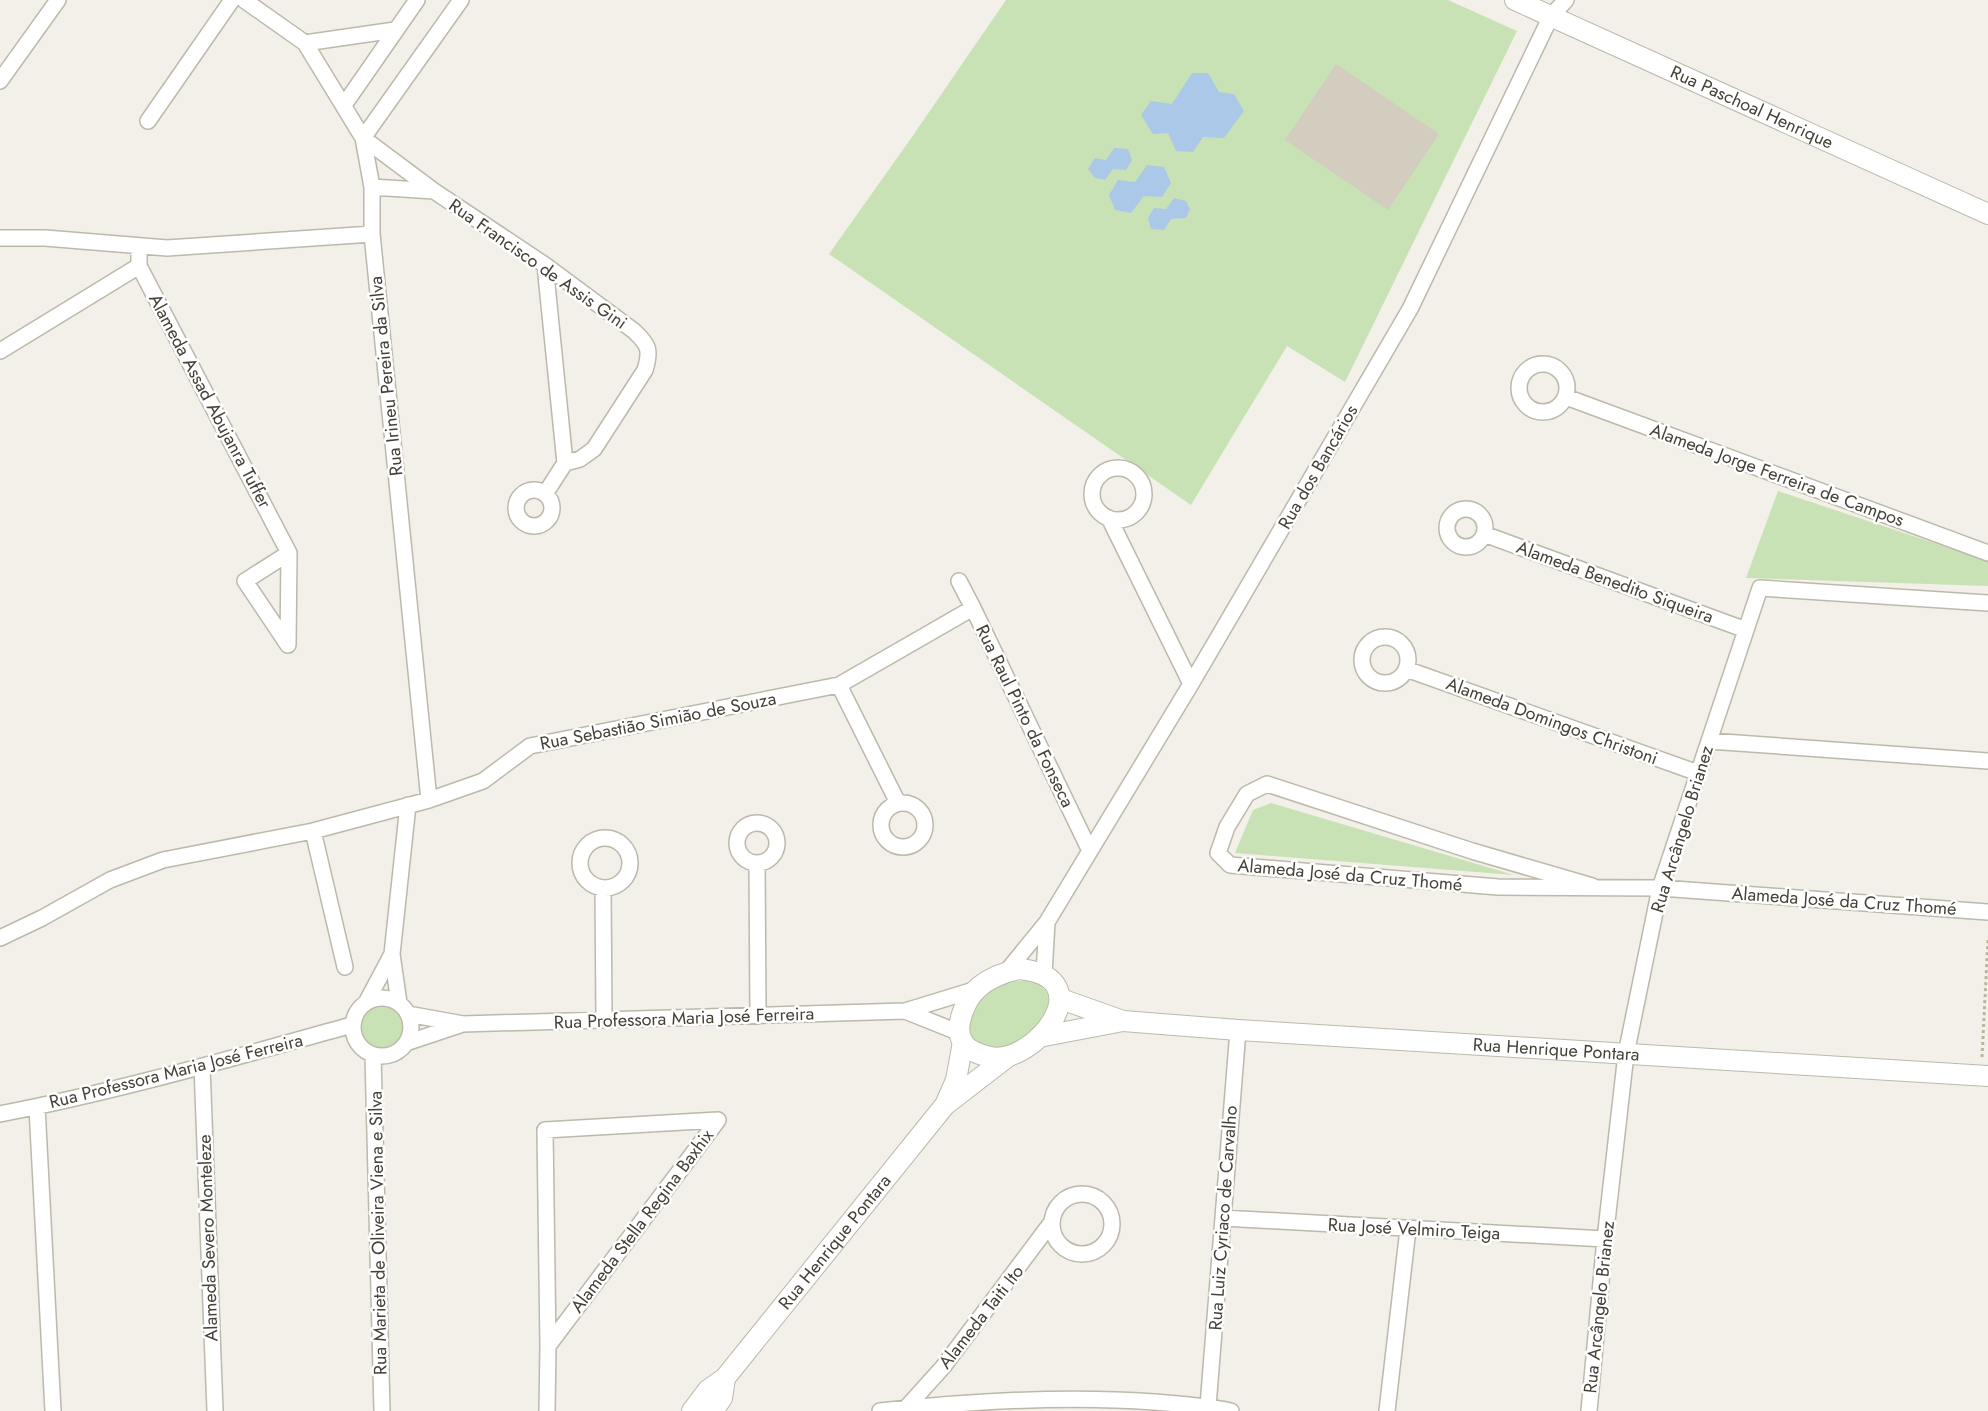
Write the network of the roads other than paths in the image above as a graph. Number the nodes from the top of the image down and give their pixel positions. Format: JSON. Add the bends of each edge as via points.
{"nodes":[{"id":1,"x":58,"y":0,"type":"edge"},
{"id":2,"x":232,"y":0,"type":"edge"},
{"id":3,"x":244,"y":0,"type":"edge"},
{"id":4,"x":417,"y":0,"type":"edge"},
{"id":5,"x":461,"y":0,"type":"edge"},
{"id":6,"x":1515,"y":0,"type":"edge"},
{"id":7,"x":1566,"y":0,"type":"edge"},
{"id":8,"x":1551,"y":16,"type":"junction"},
{"id":9,"x":395,"y":30,"type":"junction"},
{"id":10,"x":305,"y":43,"type":"junction"},
{"id":11,"x":0,"y":81,"type":"edge"},
{"id":12,"x":344,"y":105,"type":"junction"},
{"id":13,"x":148,"y":121,"type":"dead end"},
{"id":14,"x":363,"y":138,"type":"junction"},
{"id":15,"x":372,"y":187,"type":"junction"},
{"id":16,"x":434,"y":191,"type":"junction"},
{"id":17,"x":1988,"y":214,"type":"edge"},
{"id":18,"x":372,"y":234,"type":"junction"},
{"id":19,"x":0,"y":238,"type":"edge"},
{"id":20,"x":139,"y":246,"type":"junction"},
{"id":21,"x":545,"y":265,"type":"junction"},
{"id":22,"x":139,"y":266,"type":"junction"},
{"id":23,"x":0,"y":351,"type":"edge"},
{"id":24,"x":1566,"y":397,"type":"dead end"},
{"id":25,"x":565,"y":463,"type":"junction"},
{"id":26,"x":545,"y":494,"type":"dead end"},
{"id":27,"x":1109,"y":518,"type":"dead end"},
{"id":28,"x":1484,"y":534,"type":"dead end"},
{"id":29,"x":289,"y":553,"type":"junction"},
{"id":30,"x":1988,"y":553,"type":"edge"},
{"id":31,"x":959,"y":581,"type":"dead end"},
{"id":32,"x":1988,"y":603,"type":"edge"},
{"id":33,"x":974,"y":608,"type":"junction"},
{"id":34,"x":1746,"y":630,"type":"junction"},
{"id":35,"x":1406,"y":669,"type":"dead end"},
{"id":36,"x":1191,"y":684,"type":"junction"},
{"id":37,"x":839,"y":685,"type":"junction"},
{"id":38,"x":1709,"y":741,"type":"junction"},
{"id":39,"x":1988,"y":761,"type":"edge"},
{"id":40,"x":1698,"y":773,"type":"junction"},
{"id":41,"x":429,"y":800,"type":"junction"},
{"id":42,"x":898,"y":803,"type":"dead end"},
{"id":43,"x":408,"y":805,"type":"junction"},
{"id":44,"x":313,"y":831,"type":"junction"},
{"id":45,"x":1090,"y":851,"type":"junction"},
{"id":46,"x":757,"y":863,"type":"dead end"},
{"id":47,"x":1592,"y":886,"type":"junction"},
{"id":48,"x":603,"y":888,"type":"dead end"},
{"id":49,"x":1660,"y":888,"type":"junction"},
{"id":50,"x":1988,"y":912,"type":"edge"},
{"id":51,"x":1047,"y":922,"type":"junction"},
{"id":52,"x":0,"y":939,"type":"edge"},
{"id":53,"x":392,"y":954,"type":"junction"},
{"id":54,"x":345,"y":967,"type":"dead end"},
{"id":55,"x":1007,"y":971,"type":"junction"},
{"id":56,"x":1044,"y":974,"type":"junction"},
{"id":57,"x":977,"y":989,"type":"junction"},
{"id":58,"x":1061,"y":999,"type":"junction"},
{"id":59,"x":367,"y":1001,"type":"junction"},
{"id":60,"x":403,"y":1009,"type":"junction"},
{"id":61,"x":905,"y":1011,"type":"junction"},
{"id":62,"x":758,"y":1016,"type":"junction"},
{"id":63,"x":604,"y":1020,"type":"junction"},
{"id":64,"x":1123,"y":1021,"type":"junction"},
{"id":65,"x":463,"y":1024,"type":"junction"},
{"id":66,"x":352,"y":1025,"type":"junction"},
{"id":67,"x":1238,"y":1030,"type":"junction"},
{"id":68,"x":1039,"y":1037,"type":"junction"},
{"id":69,"x":962,"y":1038,"type":"junction"},
{"id":70,"x":406,"y":1043,"type":"junction"},
{"id":71,"x":1626,"y":1054,"type":"junction"},
{"id":72,"x":373,"y":1055,"type":"junction"},
{"id":73,"x":1006,"y":1058,"type":"junction"},
{"id":74,"x":202,"y":1066,"type":"junction"},
{"id":75,"x":1984,"y":1076,"type":"edge"},
{"id":76,"x":945,"y":1105,"type":"junction"},
{"id":77,"x":37,"y":1107,"type":"junction"},
{"id":78,"x":0,"y":1114,"type":"edge"},
{"id":79,"x":1223,"y":1218,"type":"junction"},
{"id":80,"x":1051,"y":1223,"type":"junction"},
{"id":81,"x":1408,"y":1229,"type":"junction"},
{"id":82,"x":1605,"y":1239,"type":"junction"},
{"id":83,"x":548,"y":1346,"type":"junction"},
{"id":84,"x":725,"y":1378,"type":"junction"},
{"id":85,"x":1208,"y":1406,"type":"junction"},
{"id":86,"x":906,"y":1408,"type":"junction"},
{"id":87,"x":53,"y":1411,"type":"edge"},
{"id":88,"x":215,"y":1411,"type":"edge"},
{"id":89,"x":382,"y":1411,"type":"edge"},
{"id":90,"x":547,"y":1411,"type":"edge"},
{"id":91,"x":692,"y":1411,"type":"edge"},
{"id":92,"x":713,"y":1411,"type":"edge"},
{"id":93,"x":880,"y":1411,"type":"edge"},
{"id":94,"x":1231,"y":1411,"type":"edge"},
{"id":95,"x":1387,"y":1411,"type":"edge"},
{"id":96,"x":1589,"y":1411,"type":"edge"}],
"edges":[{"from":1,"to":11,"type":"street"},
{"from":2,"to":13,"type":"street"},
{"from":3,"to":10,"type":"street","name":"Rua Irineu Pereira da Silva"},
{"from":4,"to":9,"type":"street"},
{"from":5,"to":14,"type":"street"},
{"from":6,"to":8,"type":"street","name":"Rua Paschoal Henrique"},
{"from":7,"to":8,"type":"street","name":"Rua dos Bancários"},
{"from":8,"to":17,"type":"street","name":"Rua Paschoal Henrique"},
{"from":8,"to":36,"type":"street","name":"Rua dos Bancários","via":[[1410,309]]},
{"from":9,"to":10,"type":"street"},
{"from":9,"to":12,"type":"street"},
{"from":10,"to":12,"type":"street","name":"Rua Irineu Pereira da Silva"},
{"from":12,"to":14,"type":"street","name":"Rua Irineu Pereira da Silva"},
{"from":14,"to":15,"type":"street","name":"Rua Irineu Pereira da Silva"},
{"from":14,"to":16,"type":"street"},
{"from":15,"to":16,"type":"street","name":"Rua Francisco de Assis Gini"},
{"from":15,"to":18,"type":"street","name":"Rua Irineu Pereira da Silva"},
{"from":16,"to":21,"type":"street","name":"Rua Francisco de Assis Gini"},
{"from":18,"to":20,"type":"street","via":[[167,248]]},
{"from":18,"to":41,"type":"street","name":"Rua Irineu Pereira da Silva"},
{"from":19,"to":20,"type":"street"},
{"from":20,"to":22,"type":"street","name":"Alameda Assad Abujanra Tuffer"},
{"from":21,"to":25,"type":"street"},
{"from":21,"to":25,"type":"street","name":"Rua Francisco de Assis Gini","via":[[634,331],[646,342],[649,356],[645,370],[594,449],[588,456]]},
{"from":22,"to":23,"type":"street"},
{"from":22,"to":29,"type":"street","name":"Alameda Assad Abujanra Tuffer"},
{"from":24,"to":30,"type":"street","name":"Alameda Jorge Ferreira de Campos"},
{"from":25,"to":26,"type":"street"},
{"from":27,"to":36,"type":"street"},
{"from":28,"to":34,"type":"street","name":"Alameda Benedito Siqueira"},
{"from":29,"to":29,"type":"street","name":"Alameda Assad Abujanra Tuffer","via":[[245,581],[288,645],[289,564]]},
{"from":31,"to":33,"type":"street","name":"Rua Raul Pinto da Fonseca"},
{"from":32,"to":34,"type":"street","name":"Rua Arcângelo Brianez","via":[[1760,588]]},
{"from":33,"to":37,"type":"street","name":"Rua Sebastião Simião de Souza"},
{"from":33,"to":45,"type":"street","name":"Rua Raul Pinto da Fonseca"},
{"from":34,"to":38,"type":"street","name":"Rua Arcângelo Brianez"},
{"from":35,"to":40,"type":"street","name":"Alameda Domingos Christoni"},
{"from":36,"to":45,"type":"street","name":"Rua dos Bancários"},
{"from":37,"to":41,"type":"street","name":"Rua Sebastião Simião de Souza","via":[[530,747],[483,781]]},
{"from":37,"to":42,"type":"street"},
{"from":38,"to":39,"type":"street"},
{"from":38,"to":40,"type":"street","name":"Rua Arcângelo Brianez"},
{"from":40,"to":49,"type":"street","name":"Rua Arcângelo Brianez"},
{"from":41,"to":43,"type":"street","name":"Rua Sebastião Simião de Souza"},
{"from":43,"to":44,"type":"street","name":"Rua Sebastião Simião de Souza"},
{"from":43,"to":53,"type":"street"},
{"from":44,"to":52,"type":"street","name":"Rua Sebastião Simião de Souza","via":[[163,860],[110,880]]},
{"from":44,"to":54,"type":"street"},
{"from":45,"to":51,"type":"street","name":"Rua dos Bancários"},
{"from":46,"to":62,"type":"street"},
{"from":47,"to":47,"type":"street","name":"Alameda José da Cruz Thomé","via":[[1267,784],[1248,794],[1227,827],[1218,853],[1230,865],[1286,871],[1498,887]]},
{"from":47,"to":49,"type":"street","name":"Alameda José da Cruz Thomé"},
{"from":48,"to":63,"type":"street"},
{"from":49,"to":50,"type":"street","name":"Alameda José da Cruz Thomé"},
{"from":49,"to":71,"type":"street","name":"Rua Arcângelo Brianez"},
{"from":51,"to":55,"type":"street","name":"Rua dos Bancários"},
{"from":51,"to":56,"type":"street","name":"Rua dos Bancários"},
{"from":53,"to":59,"type":"street"},
{"from":53,"to":60,"type":"street"},
{"from":55,"to":56,"type":"street","via":[[1020,969]]},
{"from":55,"to":57,"type":"street"},
{"from":56,"to":58,"type":"street","via":[[1056,984]]},
{"from":57,"to":61,"type":"street","name":"Rua Professora Maria José Ferreira"},
{"from":57,"to":69,"type":"street","via":[[963,1011]]},
{"from":58,"to":64,"type":"street","name":"Rua Henrique Pontara"},
{"from":58,"to":68,"type":"street"},
{"from":59,"to":60,"type":"street","via":[[383,998]]},
{"from":59,"to":66,"type":"street","via":[[359,1007]]},
{"from":60,"to":65,"type":"street","name":"Rua Professora Maria José Ferreira"},
{"from":60,"to":70,"type":"street","via":[[411,1024]]},
{"from":61,"to":62,"type":"street","name":"Rua Professora Maria José Ferreira"},
{"from":61,"to":69,"type":"street","name":"Rua Professora Maria José Ferreira"},
{"from":62,"to":63,"type":"street","name":"Rua Professora Maria José Ferreira"},
{"from":63,"to":65,"type":"street","name":"Rua Professora Maria José Ferreira"},
{"from":64,"to":67,"type":"street","name":"Rua Henrique Pontara"},
{"from":64,"to":68,"type":"street","name":"Rua Henrique Pontara"},
{"from":65,"to":70,"type":"street","name":"Rua Professora Maria José Ferreira"},
{"from":66,"to":72,"type":"street","via":[[358,1044]]},
{"from":66,"to":74,"type":"street","name":"Rua Professora Maria José Ferreira"},
{"from":67,"to":71,"type":"street","name":"Rua Henrique Pontara"},
{"from":67,"to":79,"type":"street","name":"Rua Luiz Cyriaco de Carvalho"},
{"from":68,"to":73,"type":"street"},
{"from":69,"to":73,"type":"street","via":[[972,1051]]},
{"from":69,"to":76,"type":"street","name":"Rua Henrique Pontara","via":[[956,1080]]},
{"from":70,"to":72,"type":"street","via":[[392,1054]]},
{"from":71,"to":75,"type":"street","name":"Rua Henrique Pontara"},
{"from":71,"to":82,"type":"street","name":"Rua Arcângelo Brianez"},
{"from":72,"to":89,"type":"street","name":"Rua Marieta de Oliveira Viena e Silva"},
{"from":73,"to":76,"type":"street","name":"Rua Henrique Pontara"},
{"from":74,"to":77,"type":"street","name":"Rua Professora Maria José Ferreira"},
{"from":74,"to":88,"type":"street","name":"Alameda Severo Monteleze"},
{"from":76,"to":84,"type":"street","name":"Rua Henrique Pontara"},
{"from":77,"to":78,"type":"street","name":"Rua Professora Maria José Ferreira"},
{"from":77,"to":87,"type":"street"},
{"from":79,"to":81,"type":"street","name":"Rua José Velmiro Teiga"},
{"from":79,"to":85,"type":"street","name":"Rua Luiz Cyriaco de Carvalho"},
{"from":80,"to":80,"type":"street","name":"Alameda Taiti Ito","via":[[1057,1242],[1064,1249],[1083,1255],[1108,1240],[1112,1220],[1103,1203],[1085,1194],[1066,1198],[1058,1205]]},
{"from":80,"to":86,"type":"street","name":"Alameda Taiti Ito","via":[[943,1367]]},
{"from":81,"to":82,"type":"street","name":"Rua José Velmiro Teiga"},
{"from":81,"to":95,"type":"street"},
{"from":82,"to":96,"type":"street","name":"Rua Arcângelo Brianez"},
{"from":83,"to":83,"type":"street","name":"Alameda Stella Regina Baxhix","via":[[544,1130],[718,1120],[654,1205]]},
{"from":83,"to":90,"type":"street","name":"Alameda Stella Regina Baxhix"},
{"from":84,"to":91,"type":"street","name":"Rua Henrique Pontara","via":[[708,1390]]},
{"from":84,"to":92,"type":"street","name":"Rua Henrique Pontara","via":[[722,1398]]},
{"from":85,"to":86,"type":"street","via":[[1104,1398]]},
{"from":85,"to":94,"type":"street"},
{"from":86,"to":93,"type":"street"}]}
